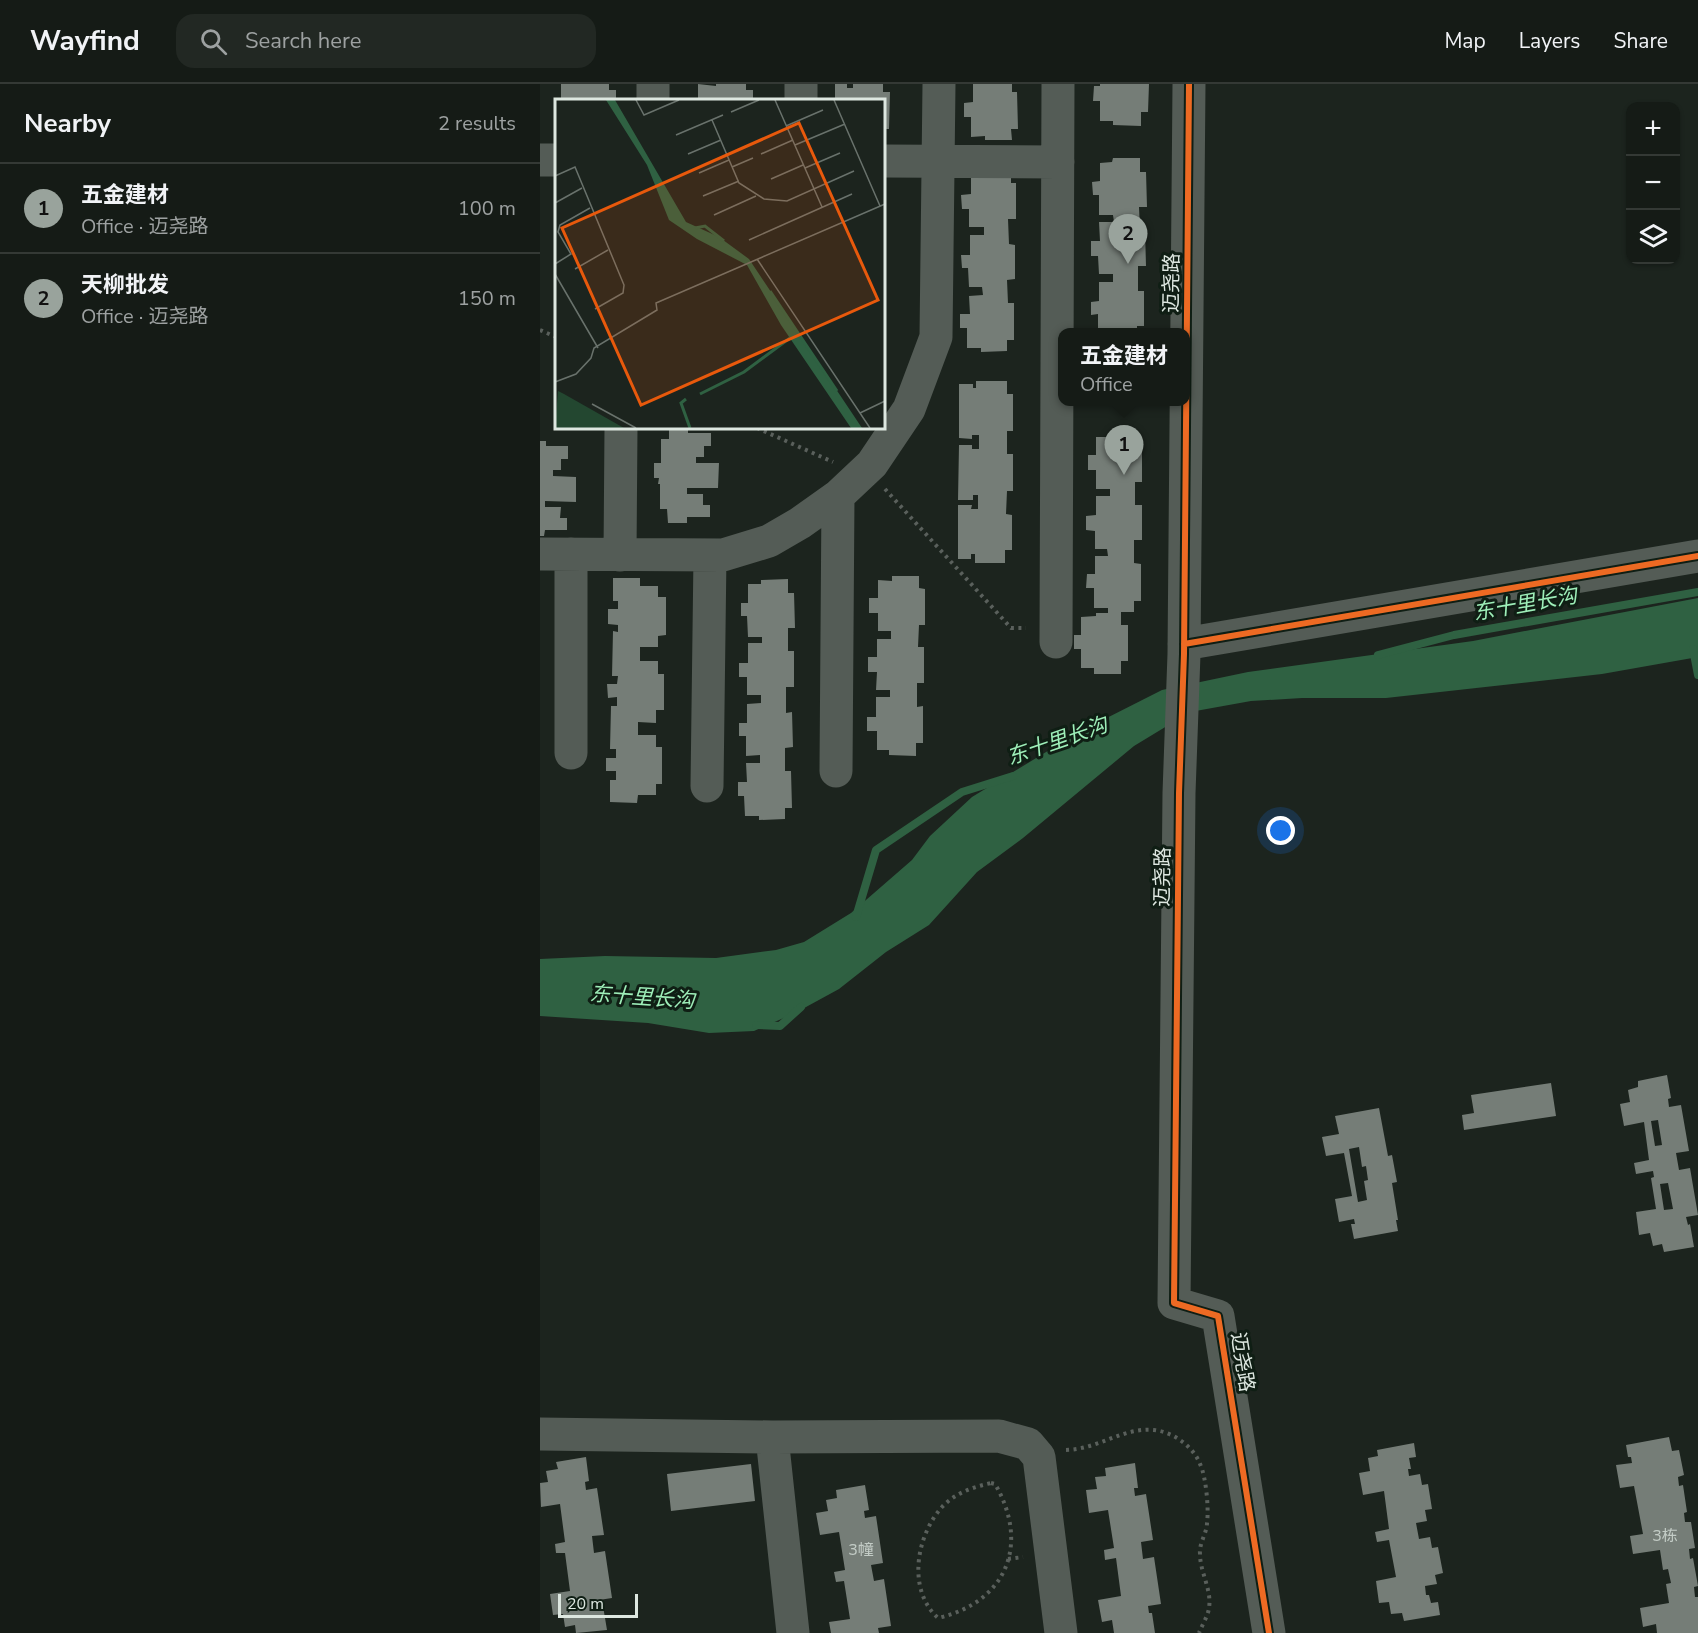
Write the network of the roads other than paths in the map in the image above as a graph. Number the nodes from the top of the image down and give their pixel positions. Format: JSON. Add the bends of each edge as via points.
{"nodes":[{"id":1,"x":939,"y":84,"type":"edge"},
{"id":2,"x":1058,"y":84,"type":"edge"},
{"id":3,"x":1189,"y":84,"type":"edge"},
{"id":4,"x":885,"y":161,"type":"edge"},
{"id":5,"x":938,"y":162,"type":"junction"},
{"id":6,"x":1058,"y":162,"type":"junction"},
{"id":7,"x":1187,"y":328,"type":"edge"},
{"id":8,"x":1186,"y":406,"type":"edge"},
{"id":9,"x":621,"y":429,"type":"edge"},
{"id":10,"x":855,"y":480,"type":"junction"},
{"id":11,"x":556,"y":554,"type":"edge"},
{"id":12,"x":620,"y":555,"type":"junction"},
{"id":13,"x":710,"y":555,"type":"junction"},
{"id":14,"x":1698,"y":556,"type":"edge"},
{"id":15,"x":1056,"y":635,"type":"road end"},
{"id":16,"x":1184,"y":649,"type":"junction"},
{"id":17,"x":571,"y":753,"type":"dead end"},
{"id":18,"x":836,"y":771,"type":"dead end"},
{"id":19,"x":707,"y":786,"type":"dead end"},
{"id":20,"x":540,"y":1434,"type":"edge"},
{"id":21,"x":772,"y":1437,"type":"junction"},
{"id":22,"x":793,"y":1633,"type":"edge"},
{"id":23,"x":1061,"y":1633,"type":"edge"},
{"id":24,"x":1269,"y":1633,"type":"edge"}],
"edges":[{"from":1,"to":5,"type":"street"},
{"from":2,"to":6,"type":"street"},
{"from":3,"to":7,"type":"street","name":"迈尧路"},
{"from":4,"to":5,"type":"street"},
{"from":5,"to":6,"type":"street"},
{"from":5,"to":10,"type":"street","via":[[936,337],[909,409],[872,464]]},
{"from":6,"to":15,"type":"street"},
{"from":8,"to":16,"type":"street","name":"迈尧路"},
{"from":9,"to":12,"type":"street"},
{"from":10,"to":13,"type":"street","via":[[800,523],[768,541],[723,555]]},
{"from":10,"to":18,"type":"street"},
{"from":11,"to":12,"type":"street"},
{"from":11,"to":17,"type":"street"},
{"from":12,"to":13,"type":"street"},
{"from":13,"to":19,"type":"street"},
{"from":14,"to":16,"type":"street"},
{"from":16,"to":24,"type":"street","name":"迈尧路","via":[[1174,1303],[1218,1316]]},
{"from":20,"to":21,"type":"street"},
{"from":21,"to":22,"type":"street"},
{"from":21,"to":23,"type":"street","via":[[999,1436],[1028,1444],[1039,1457]]}]}
